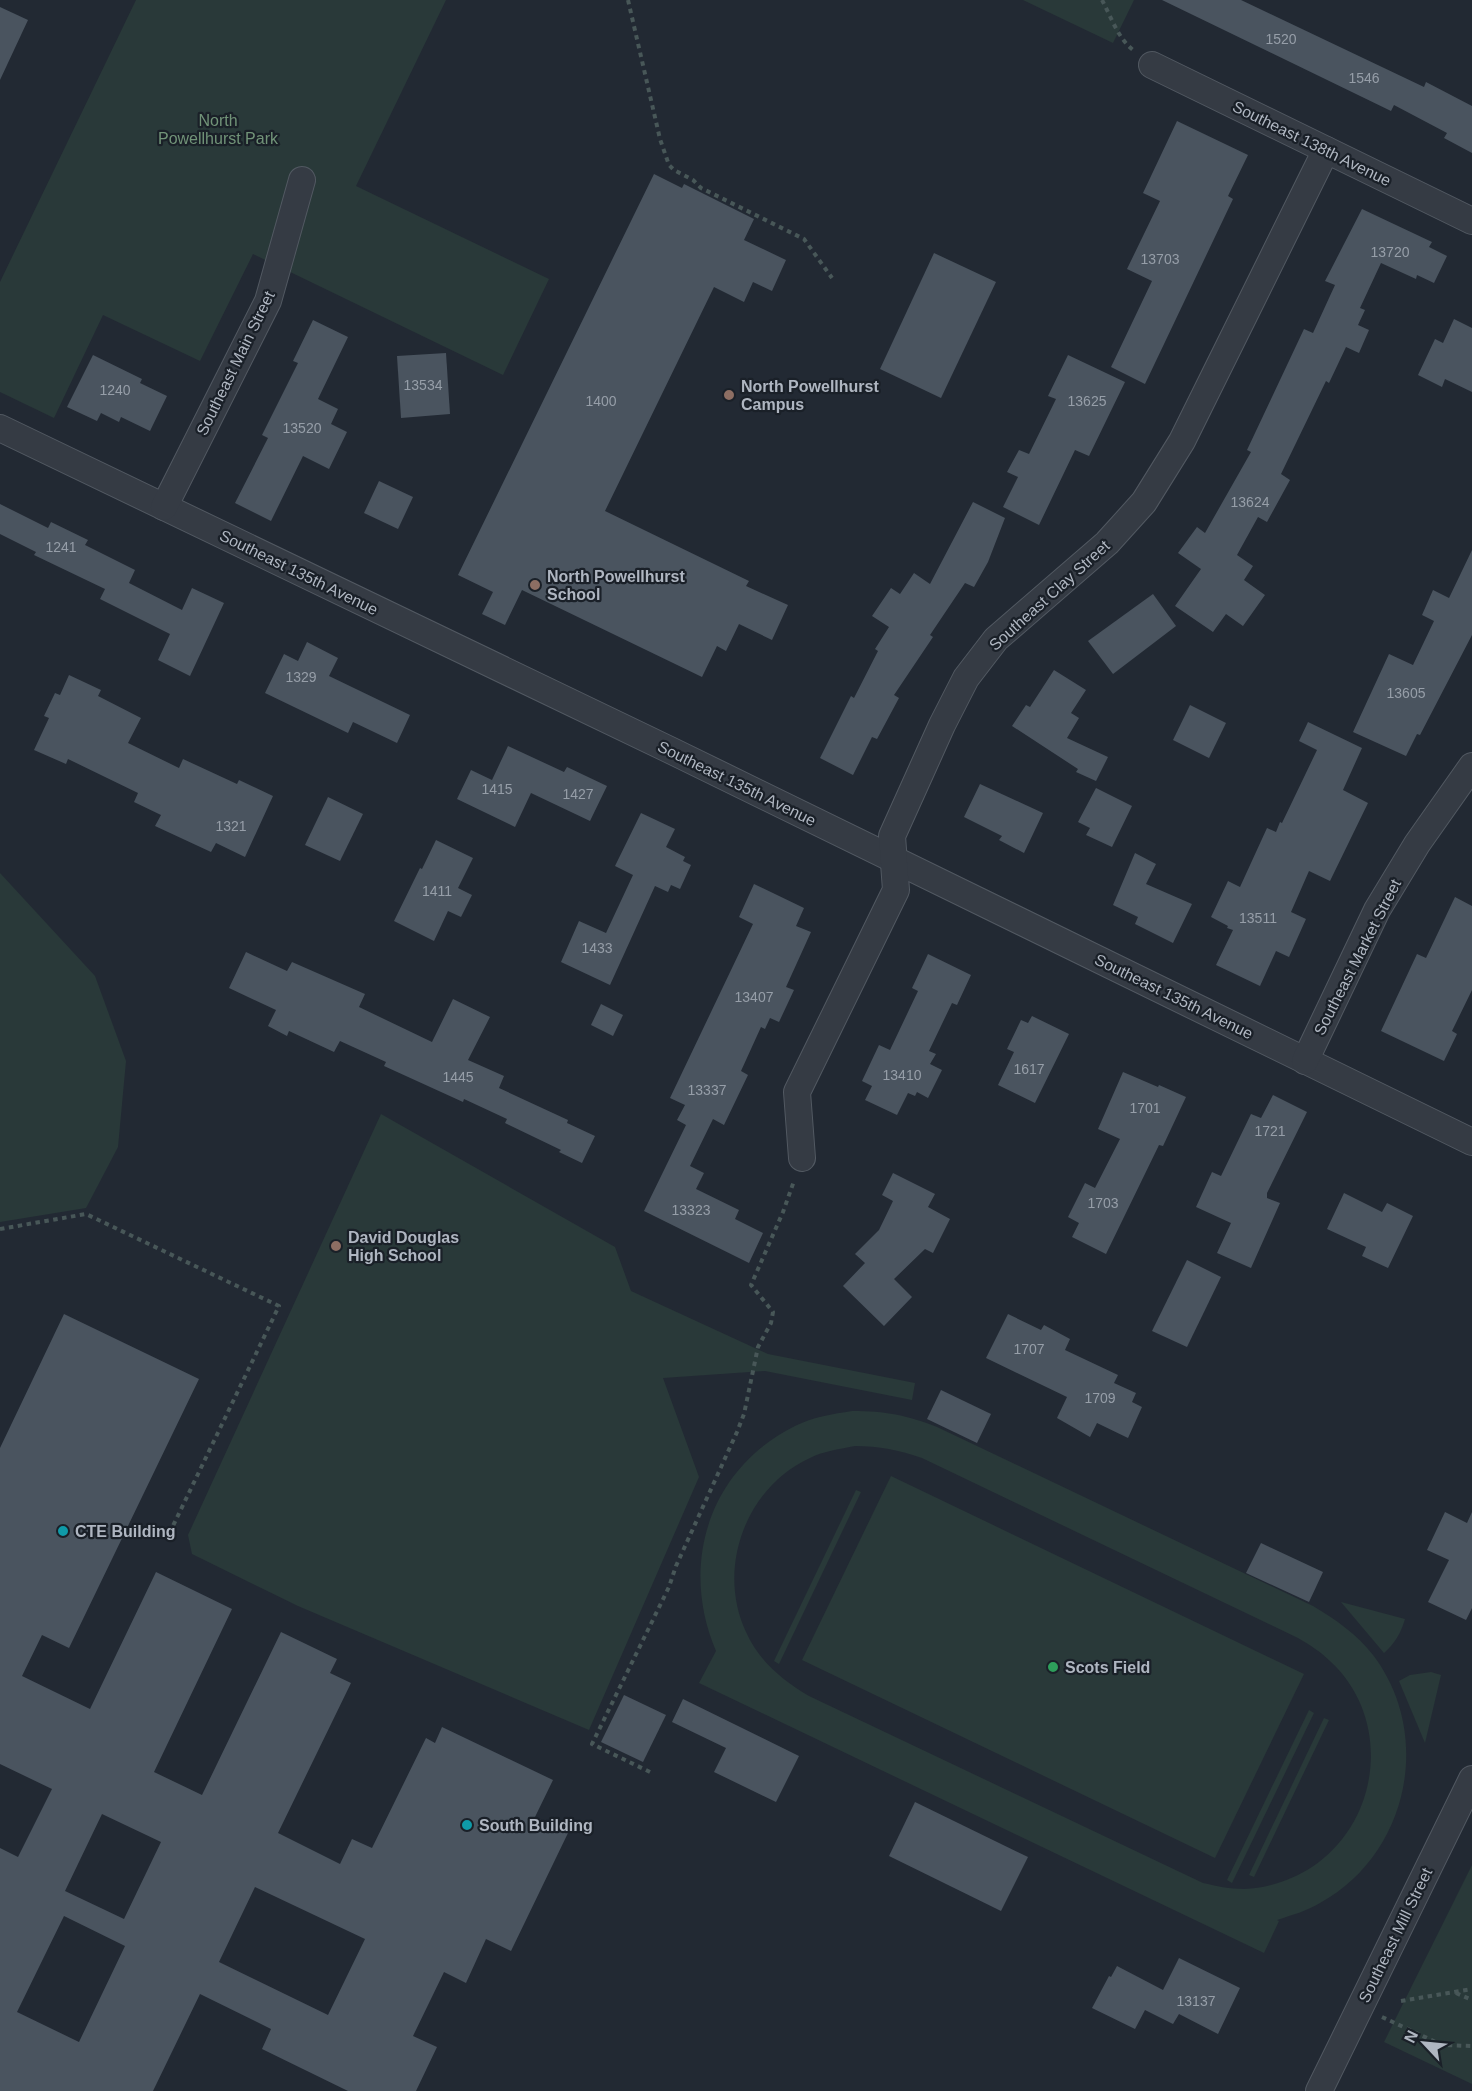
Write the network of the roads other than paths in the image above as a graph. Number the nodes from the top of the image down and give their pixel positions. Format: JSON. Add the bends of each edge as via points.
{"nodes":[{"id":1,"x":1152,"y":65,"type":"road end"},
{"id":2,"x":1326,"y":150,"type":"junction"},
{"id":3,"x":302,"y":180,"type":"dead end"},
{"id":4,"x":1472,"y":221,"type":"edge"},
{"id":5,"x":0,"y":428,"type":"edge"},
{"id":6,"x":164,"y":507,"type":"junction"},
{"id":7,"x":1472,"y":766,"type":"edge"},
{"id":8,"x":894,"y":859,"type":"junction"},
{"id":9,"x":1305,"y":1061,"type":"junction"},
{"id":10,"x":1472,"y":1142,"type":"edge"},
{"id":11,"x":802,"y":1158,"type":"road end"},
{"id":12,"x":1472,"y":1779,"type":"edge"},
{"id":13,"x":1319,"y":2091,"type":"edge"}],
"edges":[{"from":1,"to":2,"type":"street","name":"Southeast 138th Avenue"},
{"from":2,"to":4,"type":"street","name":"Southeast 138th Avenue"},
{"from":2,"to":8,"type":"street","name":"Southeast Clay Street","via":[[1182,441],[1144,502],[1107,543],[996,639],[966,678],[892,836]]},
{"from":3,"to":6,"type":"street","name":"Southeast Main Street","via":[[268,301]]},
{"from":5,"to":6,"type":"street","name":"Southeast 135th Avenue"},
{"from":6,"to":8,"type":"street","name":"Southeast 135th Avenue"},
{"from":7,"to":9,"type":"street","name":"Southeast Market Street","via":[[1377,910]]},
{"from":8,"to":9,"type":"street","name":"Southeast 135th Avenue"},
{"from":8,"to":11,"type":"street","name":"Southeast Clay Street","via":[[896,890],[797,1092]]},
{"from":9,"to":10,"type":"street","name":"Southeast 135th Avenue"},
{"from":12,"to":13,"type":"street","name":"Southeast Mill Street"}]}
